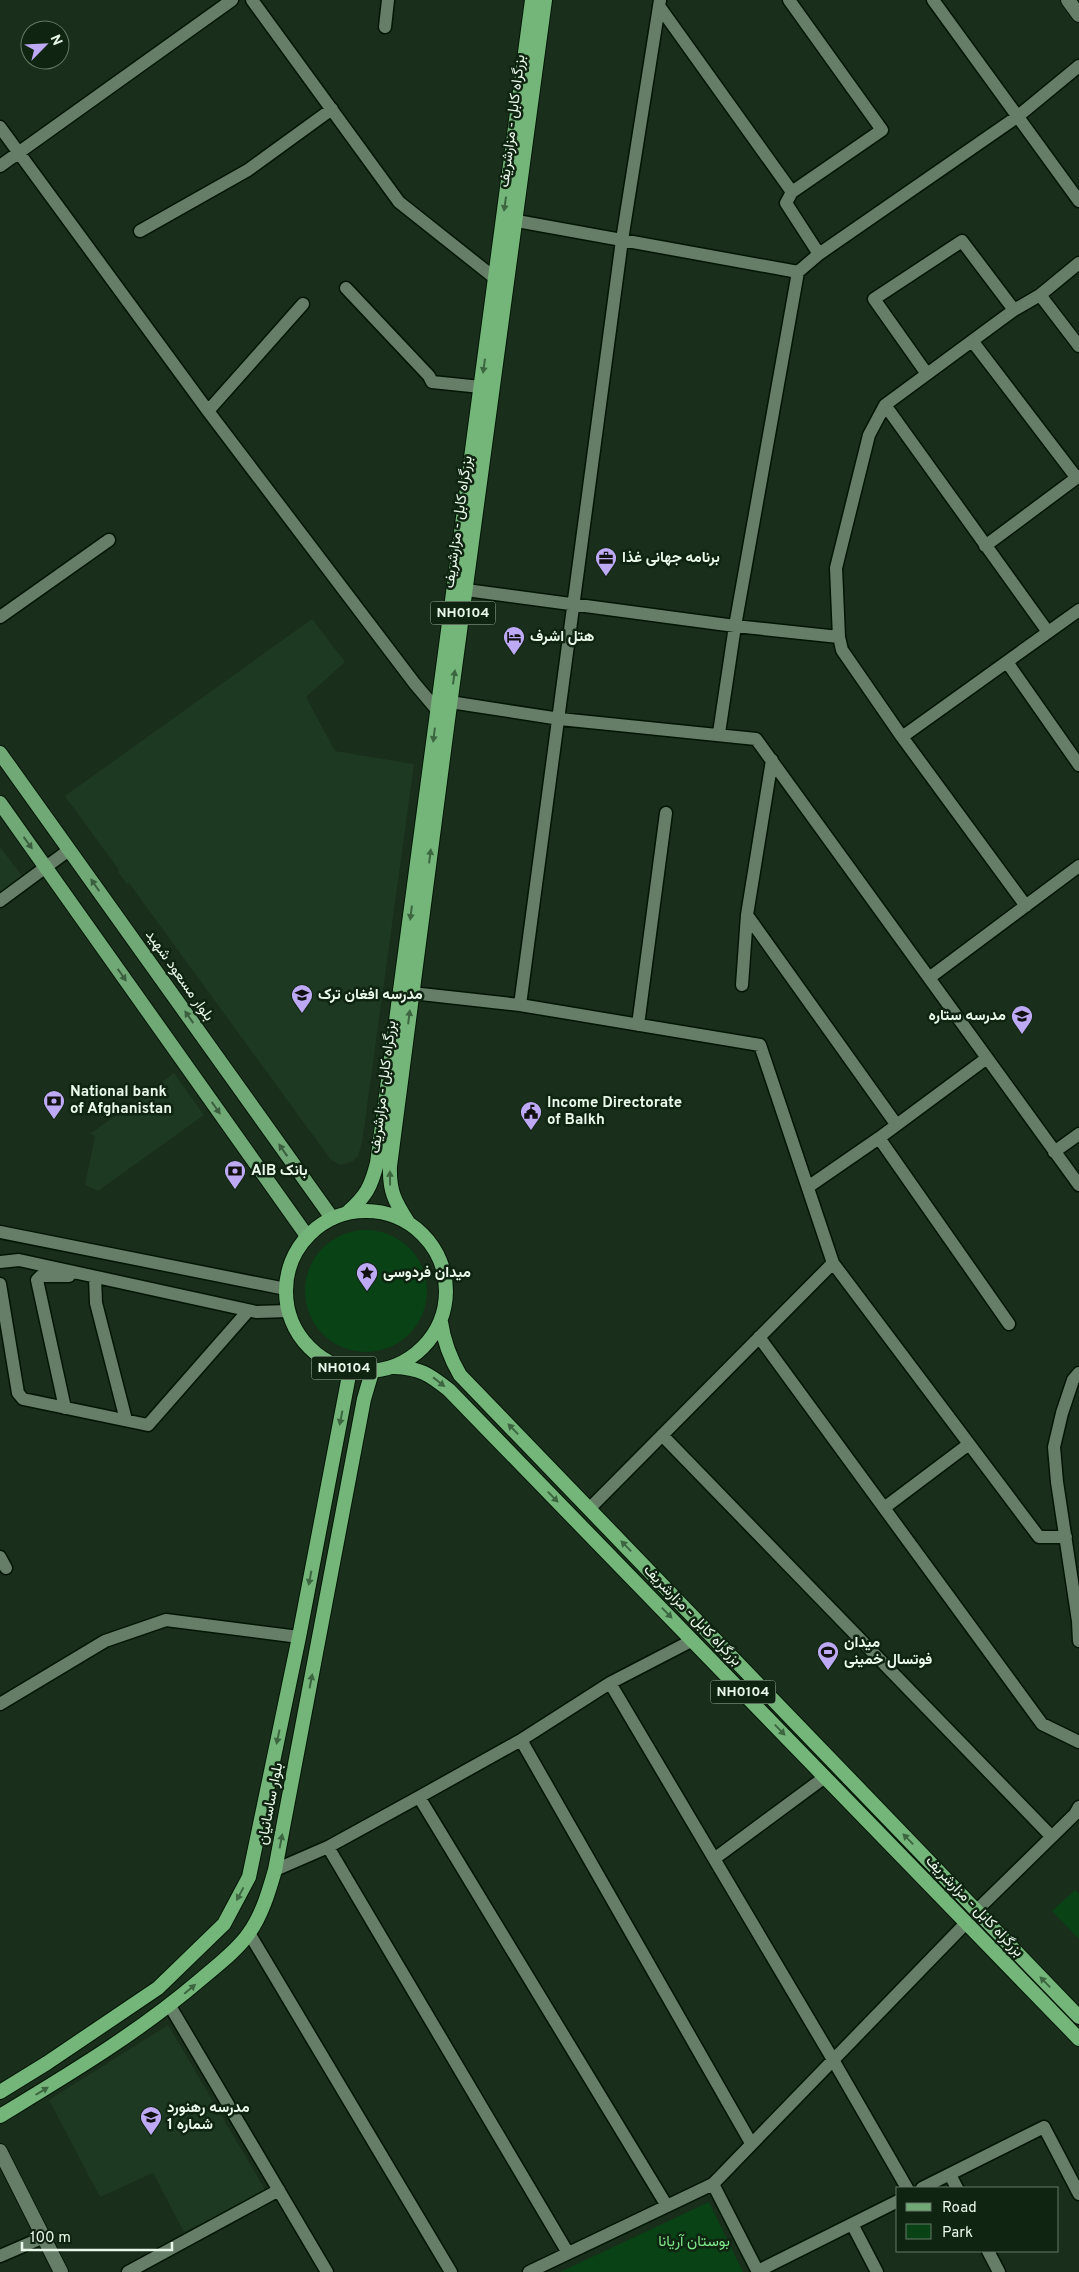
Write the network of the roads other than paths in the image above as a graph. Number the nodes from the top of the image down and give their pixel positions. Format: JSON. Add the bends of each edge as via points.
{"nodes":[{"id":1,"x":232,"y":0,"type":"edge"},
{"id":2,"x":252,"y":0,"type":"edge"},
{"id":3,"x":388,"y":0,"type":"edge"},
{"id":4,"x":532,"y":0,"type":"edge"},
{"id":5,"x":545,"y":0,"type":"edge"},
{"id":6,"x":789,"y":0,"type":"edge"},
{"id":7,"x":933,"y":0,"type":"edge"},
{"id":8,"x":1068,"y":0,"type":"edge"},
{"id":9,"x":659,"y":3,"type":"edge"},
{"id":10,"x":1079,"y":15,"type":"edge"},
{"id":11,"x":385,"y":27,"type":"dead end"},
{"id":12,"x":1079,"y":66,"type":"edge"},
{"id":13,"x":332,"y":109,"type":"junction"},
{"id":14,"x":1017,"y":117,"type":"junction"},
{"id":15,"x":0,"y":127,"type":"edge"},
{"id":16,"x":19,"y":152,"type":"junction"},
{"id":17,"x":0,"y":166,"type":"edge"},
{"id":18,"x":792,"y":192,"type":"junction"},
{"id":19,"x":1079,"y":201,"type":"edge"},
{"id":20,"x":517,"y":221,"type":"junction"},
{"id":21,"x":140,"y":231,"type":"dead end"},
{"id":22,"x":622,"y":240,"type":"junction"},
{"id":23,"x":818,"y":254,"type":"junction"},
{"id":24,"x":1079,"y":262,"type":"edge"},
{"id":25,"x":798,"y":272,"type":"junction"},
{"id":26,"x":496,"y":278,"type":"junction"},
{"id":27,"x":346,"y":288,"type":"dead end"},
{"id":28,"x":1040,"y":295,"type":"junction"},
{"id":29,"x":303,"y":304,"type":"dead end"},
{"id":30,"x":1014,"y":310,"type":"junction"},
{"id":31,"x":973,"y":342,"type":"junction"},
{"id":32,"x":1079,"y":346,"type":"edge"},
{"id":33,"x":927,"y":374,"type":"junction"},
{"id":34,"x":481,"y":387,"type":"junction"},
{"id":35,"x":885,"y":404,"type":"junction"},
{"id":36,"x":208,"y":411,"type":"junction"},
{"id":37,"x":1078,"y":476,"type":"edge"},
{"id":38,"x":109,"y":540,"type":"dead end"},
{"id":39,"x":985,"y":546,"type":"junction"},
{"id":40,"x":466,"y":590,"type":"junction"},
{"id":41,"x":574,"y":604,"type":"junction"},
{"id":42,"x":1079,"y":610,"type":"edge"},
{"id":43,"x":0,"y":617,"type":"edge"},
{"id":44,"x":735,"y":626,"type":"junction"},
{"id":45,"x":1048,"y":632,"type":"junction"},
{"id":46,"x":839,"y":637,"type":"junction"},
{"id":47,"x":1007,"y":662,"type":"junction"},
{"id":48,"x":450,"y":702,"type":"junction"},
{"id":49,"x":437,"y":710,"type":"junction"},
{"id":50,"x":560,"y":719,"type":"junction"},
{"id":51,"x":720,"y":733,"type":"junction"},
{"id":52,"x":902,"y":737,"type":"junction"},
{"id":53,"x":0,"y":753,"type":"edge"},
{"id":54,"x":772,"y":760,"type":"junction"},
{"id":55,"x":1079,"y":765,"type":"edge"},
{"id":56,"x":0,"y":803,"type":"edge"},
{"id":57,"x":666,"y":813,"type":"dead end"},
{"id":58,"x":69,"y":850,"type":"junction"},
{"id":59,"x":1079,"y":866,"type":"edge"},
{"id":60,"x":46,"y":867,"type":"junction"},
{"id":61,"x":0,"y":900,"type":"edge"},
{"id":62,"x":1026,"y":906,"type":"junction"},
{"id":63,"x":747,"y":915,"type":"junction"},
{"id":64,"x":929,"y":978,"type":"junction"},
{"id":65,"x":742,"y":985,"type":"dead end"},
{"id":66,"x":412,"y":993,"type":"junction"},
{"id":67,"x":520,"y":1005,"type":"junction"},
{"id":68,"x":638,"y":1025,"type":"junction"},
{"id":69,"x":986,"y":1058,"type":"junction"},
{"id":70,"x":394,"y":1087,"type":"junction"},
{"id":71,"x":896,"y":1124,"type":"junction"},
{"id":72,"x":1079,"y":1134,"type":"edge"},
{"id":73,"x":879,"y":1138,"type":"junction"},
{"id":74,"x":1054,"y":1152,"type":"junction"},
{"id":75,"x":1079,"y":1184,"type":"edge"},
{"id":76,"x":808,"y":1187,"type":"junction"},
{"id":77,"x":348,"y":1212,"type":"junction"},
{"id":78,"x":332,"y":1218,"type":"junction"},
{"id":79,"x":408,"y":1222,"type":"junction"},
{"id":80,"x":0,"y":1232,"type":"edge"},
{"id":81,"x":307,"y":1236,"type":"junction"},
{"id":82,"x":0,"y":1262,"type":"edge"},
{"id":83,"x":833,"y":1263,"type":"junction"},
{"id":84,"x":75,"y":1273,"type":"junction"},
{"id":85,"x":95,"y":1277,"type":"junction"},
{"id":86,"x":0,"y":1284,"type":"edge"},
{"id":87,"x":286,"y":1289,"type":"junction"},
{"id":88,"x":248,"y":1311,"type":"junction"},
{"id":89,"x":289,"y":1311,"type":"junction"},
{"id":90,"x":441,"y":1322,"type":"junction"},
{"id":91,"x":1009,"y":1324,"type":"dead end"},
{"id":92,"x":759,"y":1338,"type":"junction"},
{"id":93,"x":394,"y":1367,"type":"junction"},
{"id":94,"x":350,"y":1370,"type":"junction"},
{"id":95,"x":372,"y":1372,"type":"junction"},
{"id":96,"x":1079,"y":1372,"type":"edge"},
{"id":97,"x":65,"y":1408,"type":"junction"},
{"id":98,"x":126,"y":1420,"type":"junction"},
{"id":99,"x":662,"y":1436,"type":"junction"},
{"id":100,"x":969,"y":1444,"type":"junction"},
{"id":101,"x":590,"y":1508,"type":"junction"},
{"id":102,"x":884,"y":1508,"type":"junction"},
{"id":103,"x":1066,"y":1537,"type":"junction"},
{"id":104,"x":299,"y":1637,"type":"junction"},
{"id":105,"x":693,"y":1640,"type":"junction"},
{"id":106,"x":1079,"y":1641,"type":"edge"},
{"id":107,"x":610,"y":1684,"type":"junction"},
{"id":108,"x":0,"y":1704,"type":"edge"},
{"id":109,"x":521,"y":1740,"type":"junction"},
{"id":110,"x":1079,"y":1742,"type":"edge"},
{"id":111,"x":825,"y":1777,"type":"junction"},
{"id":112,"x":419,"y":1797,"type":"junction"},
{"id":113,"x":1079,"y":1807,"type":"edge"},
{"id":114,"x":1051,"y":1836,"type":"junction"},
{"id":115,"x":328,"y":1847,"type":"junction"},
{"id":116,"x":714,"y":1859,"type":"junction"},
{"id":117,"x":275,"y":1870,"type":"junction"},
{"id":118,"x":977,"y":1910,"type":"junction"},
{"id":119,"x":966,"y":1923,"type":"junction"},
{"id":120,"x":249,"y":1933,"type":"junction"},
{"id":121,"x":170,"y":2006,"type":"junction"},
{"id":122,"x":1079,"y":2017,"type":"edge"},
{"id":123,"x":1079,"y":2039,"type":"edge"},
{"id":124,"x":832,"y":2058,"type":"junction"},
{"id":125,"x":0,"y":2092,"type":"edge"},
{"id":126,"x":0,"y":2116,"type":"edge"},
{"id":127,"x":751,"y":2143,"type":"junction"},
{"id":128,"x":0,"y":2151,"type":"edge"},
{"id":129,"x":950,"y":2174,"type":"junction"},
{"id":130,"x":713,"y":2184,"type":"junction"},
{"id":131,"x":906,"y":2187,"type":"edge"},
{"id":132,"x":924,"y":2187,"type":"edge"},
{"id":133,"x":956,"y":2187,"type":"edge"},
{"id":134,"x":279,"y":2190,"type":"junction"},
{"id":135,"x":1079,"y":2194,"type":"edge"},
{"id":136,"x":896,"y":2201,"type":"edge"},
{"id":137,"x":667,"y":2206,"type":"junction"},
{"id":138,"x":852,"y":2224,"type":"junction"},
{"id":139,"x":44,"y":2237,"type":"junction"},
{"id":140,"x":989,"y":2252,"type":"edge"},
{"id":141,"x":568,"y":2253,"type":"junction"},
{"id":142,"x":0,"y":2256,"type":"edge"},
{"id":143,"x":61,"y":2272,"type":"edge"},
{"id":144,"x":128,"y":2272,"type":"edge"},
{"id":145,"x":327,"y":2272,"type":"edge"},
{"id":146,"x":452,"y":2272,"type":"edge"},
{"id":147,"x":529,"y":2272,"type":"edge"},
{"id":148,"x":758,"y":2272,"type":"edge"},
{"id":149,"x":877,"y":2272,"type":"edge"},
{"id":150,"x":999,"y":2272,"type":"edge"}],
"edges":[{"from":1,"to":16,"type":"street"},
{"from":2,"to":13,"type":"street"},
{"from":3,"to":11,"type":"street"},
{"from":4,"to":26,"type":"highway","name":"بزرگراه کابل - مزارشریف","number":"NH0104","one_way":true},
{"from":5,"to":20,"type":"highway","name":"بزرگراه کابل - مزارشریف","number":"NH0104"},
{"from":6,"to":18,"type":"street","via":[[882,130]]},
{"from":7,"to":14,"type":"street"},
{"from":8,"to":10,"type":"street"},
{"from":9,"to":18,"type":"street"},
{"from":9,"to":22,"type":"street"},
{"from":12,"to":14,"type":"street"},
{"from":13,"to":21,"type":"street","via":[[248,170]]},
{"from":13,"to":26,"type":"street","via":[[399,202]]},
{"from":14,"to":19,"type":"street"},
{"from":14,"to":23,"type":"street"},
{"from":15,"to":16,"type":"street"},
{"from":16,"to":17,"type":"street"},
{"from":16,"to":36,"type":"street"},
{"from":18,"to":23,"type":"street","via":[[786,203]]},
{"from":20,"to":22,"type":"street"},
{"from":20,"to":40,"type":"highway","name":"بزرگراه کابل - مزارشریف","number":"NH0104"},
{"from":22,"to":25,"type":"street"},
{"from":22,"to":41,"type":"street"},
{"from":23,"to":25,"type":"street"},
{"from":24,"to":28,"type":"street"},
{"from":25,"to":44,"type":"street"},
{"from":26,"to":34,"type":"highway","name":"بزرگراه کابل - مزارشریف","number":"NH0104","one_way":true},
{"from":27,"to":34,"type":"street","via":[[430,376],[433,383]]},
{"from":28,"to":30,"type":"street"},
{"from":28,"to":32,"type":"street"},
{"from":29,"to":36,"type":"street"},
{"from":30,"to":31,"type":"street"},
{"from":30,"to":33,"type":"street","via":[[962,241],[874,299]]},
{"from":31,"to":33,"type":"street"},
{"from":31,"to":37,"type":"street"},
{"from":33,"to":35,"type":"street"},
{"from":34,"to":49,"type":"highway","name":"بزرگراه کابل - مزارشریف","number":"NH0104"},
{"from":35,"to":39,"type":"street"},
{"from":35,"to":46,"type":"street","via":[[869,435],[836,568]]},
{"from":36,"to":49,"type":"street"},
{"from":37,"to":39,"type":"street"},
{"from":38,"to":43,"type":"street"},
{"from":39,"to":45,"type":"street"},
{"from":40,"to":41,"type":"street"},
{"from":48,"to":40,"type":"highway","name":"بزرگراه کابل - مزارشریف","number":"NH0104","one_way":true},
{"from":41,"to":44,"type":"street"},
{"from":41,"to":50,"type":"street"},
{"from":42,"to":45,"type":"street"},
{"from":44,"to":46,"type":"street"},
{"from":44,"to":51,"type":"street"},
{"from":45,"to":47,"type":"street"},
{"from":46,"to":52,"type":"street","via":[[842,650]]},
{"from":47,"to":52,"type":"street"},
{"from":47,"to":55,"type":"street"},
{"from":48,"to":50,"type":"street"},
{"from":66,"to":48,"type":"highway","name":"بزرگراه کابل - مزارشریف","number":"NH0104","one_way":true},
{"from":49,"to":70,"type":"highway","name":"بزرگراه کابل - مزارشریف","number":"NH0104","one_way":true},
{"from":50,"to":51,"type":"street"},
{"from":50,"to":67,"type":"street"},
{"from":51,"to":54,"type":"street","via":[[756,739]]},
{"from":52,"to":62,"type":"street"},
{"from":53,"to":58,"type":"main road","name":"بلوار مسعود شهید"},
{"from":54,"to":63,"type":"street"},
{"from":54,"to":64,"type":"street"},
{"from":56,"to":60,"type":"main road","one_way":true},
{"from":57,"to":68,"type":"street"},
{"from":58,"to":60,"type":"street"},
{"from":78,"to":58,"type":"main road","name":"بلوار مسعود شهید","one_way":true},
{"from":59,"to":62,"type":"street"},
{"from":60,"to":61,"type":"street"},
{"from":60,"to":81,"type":"main road","one_way":true},
{"from":62,"to":64,"type":"street"},
{"from":63,"to":65,"type":"street"},
{"from":63,"to":71,"type":"street"},
{"from":64,"to":69,"type":"street"},
{"from":66,"to":67,"type":"street"},
{"from":70,"to":66,"type":"highway","name":"بزرگراه کابل - مزارشریف","number":"NH0104","one_way":true},
{"from":67,"to":68,"type":"street"},
{"from":68,"to":76,"type":"street","via":[[760,1045]]},
{"from":69,"to":71,"type":"street"},
{"from":69,"to":74,"type":"street"},
{"from":70,"to":77,"type":"highway","name":"بزرگراه کابل - مزارشریف","number":"NH0104","via":[[372,1184],[364,1198]]},
{"from":79,"to":70,"type":"highway","name":"بزرگراه کابل - مزارشریف","number":"NH0104","one_way":true,"via":[[396,1204],[389,1183]]},
{"from":71,"to":73,"type":"street"},
{"from":72,"to":74,"type":"street"},
{"from":73,"to":76,"type":"street"},
{"from":73,"to":91,"type":"street"},
{"from":74,"to":75,"type":"street"},
{"from":76,"to":83,"type":"street"},
{"from":77,"to":78,"type":"highway","number":"NH0104"},
{"from":77,"to":79,"type":"highway","number":"NH0104","via":[[369,1210]]},
{"from":78,"to":81,"type":"highway","number":"NH0104"},
{"from":79,"to":90,"type":"highway","number":"NH0104","via":[[426,1236],[446,1277],[447,1300]]},
{"from":80,"to":87,"type":"street"},
{"from":81,"to":87,"type":"highway","number":"NH0104","via":[[292,1260]]},
{"from":82,"to":84,"type":"street","via":[[19,1260]]},
{"from":83,"to":92,"type":"street"},
{"from":83,"to":100,"type":"street"},
{"from":84,"to":85,"type":"street"},
{"from":84,"to":97,"type":"street","via":[[67,1277],[40,1276],[37,1280]]},
{"from":85,"to":88,"type":"street"},
{"from":85,"to":98,"type":"street","via":[[96,1303]]},
{"from":86,"to":97,"type":"street","via":[[18,1393],[23,1399]]},
{"from":87,"to":89,"type":"highway","number":"NH0104"},
{"from":88,"to":89,"type":"street"},
{"from":88,"to":98,"type":"street","via":[[148,1424]]},
{"from":89,"to":94,"type":"highway","number":"NH0104","via":[[305,1343],[318,1355]]},
{"from":90,"to":93,"type":"highway","number":"NH0104","via":[[430,1341]]},
{"from":101,"to":90,"type":"highway","name":"بزرگراه کابل - مزارشریف","number":"NH0104","one_way":true,"via":[[460,1376],[447,1350]]},
{"from":92,"to":99,"type":"street"},
{"from":92,"to":102,"type":"street"},
{"from":93,"to":95,"type":"highway","number":"NH0104"},
{"from":93,"to":105,"type":"highway","name":"بزرگراه کابل - مزارشریف","number":"NH0104","one_way":true,"via":[[413,1368],[431,1376],[449,1390]]},
{"from":94,"to":95,"type":"highway","number":"NH0104"},
{"from":94,"to":104,"type":"highway","name":"بلوار ساسانیان","one_way":true},
{"from":117,"to":95,"type":"highway","name":"بلوار ساسانیان","one_way":true,"via":[[364,1399]]},
{"from":96,"to":103,"type":"street","via":[[1062,1413],[1054,1447]]},
{"from":97,"to":98,"type":"street"},
{"from":99,"to":101,"type":"street"},
{"from":99,"to":114,"type":"street"},
{"from":100,"to":102,"type":"street"},
{"from":100,"to":103,"type":"street","via":[[1039,1537]]},
{"from":118,"to":101,"type":"highway","name":"بزرگراه کابل - مزارشریف","number":"NH0104","one_way":true},
{"from":102,"to":110,"type":"street","via":[[1042,1724]]},
{"from":103,"to":106,"type":"street"},
{"from":104,"to":108,"type":"street","via":[[166,1620],[105,1641]]},
{"from":104,"to":125,"type":"highway","name":"بلوار ساسانیان","one_way":true,"via":[[249,1877],[224,1924],[158,1988]]},
{"from":105,"to":107,"type":"street"},
{"from":105,"to":111,"type":"highway","name":"بزرگراه کابل - مزارشریف","number":"NH0104","one_way":true},
{"from":107,"to":109,"type":"street"},
{"from":107,"to":116,"type":"street"},
{"from":109,"to":112,"type":"street"},
{"from":109,"to":127,"type":"street"},
{"from":111,"to":116,"type":"street"},
{"from":111,"to":119,"type":"highway","name":"بزرگراه کابل - مزارشریف","number":"NH0104"},
{"from":112,"to":115,"type":"street"},
{"from":112,"to":137,"type":"street"},
{"from":113,"to":114,"type":"street"},
{"from":114,"to":118,"type":"street"},
{"from":115,"to":117,"type":"street"},
{"from":115,"to":141,"type":"street"},
{"from":116,"to":124,"type":"street"},
{"from":117,"to":120,"type":"highway","name":"بلوار ساسانیان","via":[[267,1896]]},
{"from":122,"to":118,"type":"highway","name":"بزرگراه کابل - مزارشریف","number":"NH0104","one_way":true},
{"from":119,"to":123,"type":"highway","name":"بزرگراه کابل - مزارشریف","number":"NH0104"},
{"from":119,"to":124,"type":"street"},
{"from":121,"to":120,"type":"highway","name":"بلوار ساسانیان","one_way":true,"via":[[216,1967]]},
{"from":120,"to":146,"type":"street"},
{"from":126,"to":121,"type":"highway","name":"بلوار ساسانیان","one_way":true,"via":[[100,2055]]},
{"from":121,"to":134,"type":"street"},
{"from":124,"to":127,"type":"street"},
{"from":124,"to":131,"type":"street"},
{"from":127,"to":130,"type":"street"},
{"from":128,"to":139,"type":"street"},
{"from":129,"to":132,"type":"street"},
{"from":129,"to":133,"type":"street"},
{"from":129,"to":135,"type":"street","via":[[1044,2127]]},
{"from":130,"to":137,"type":"street"},
{"from":130,"to":148,"type":"street"},
{"from":134,"to":144,"type":"street"},
{"from":134,"to":145,"type":"street"},
{"from":136,"to":138,"type":"street"},
{"from":137,"to":141,"type":"street"},
{"from":138,"to":148,"type":"street"},
{"from":138,"to":149,"type":"street"},
{"from":139,"to":142,"type":"street"},
{"from":139,"to":143,"type":"street"},
{"from":140,"to":150,"type":"street"},
{"from":141,"to":147,"type":"street"}]}
